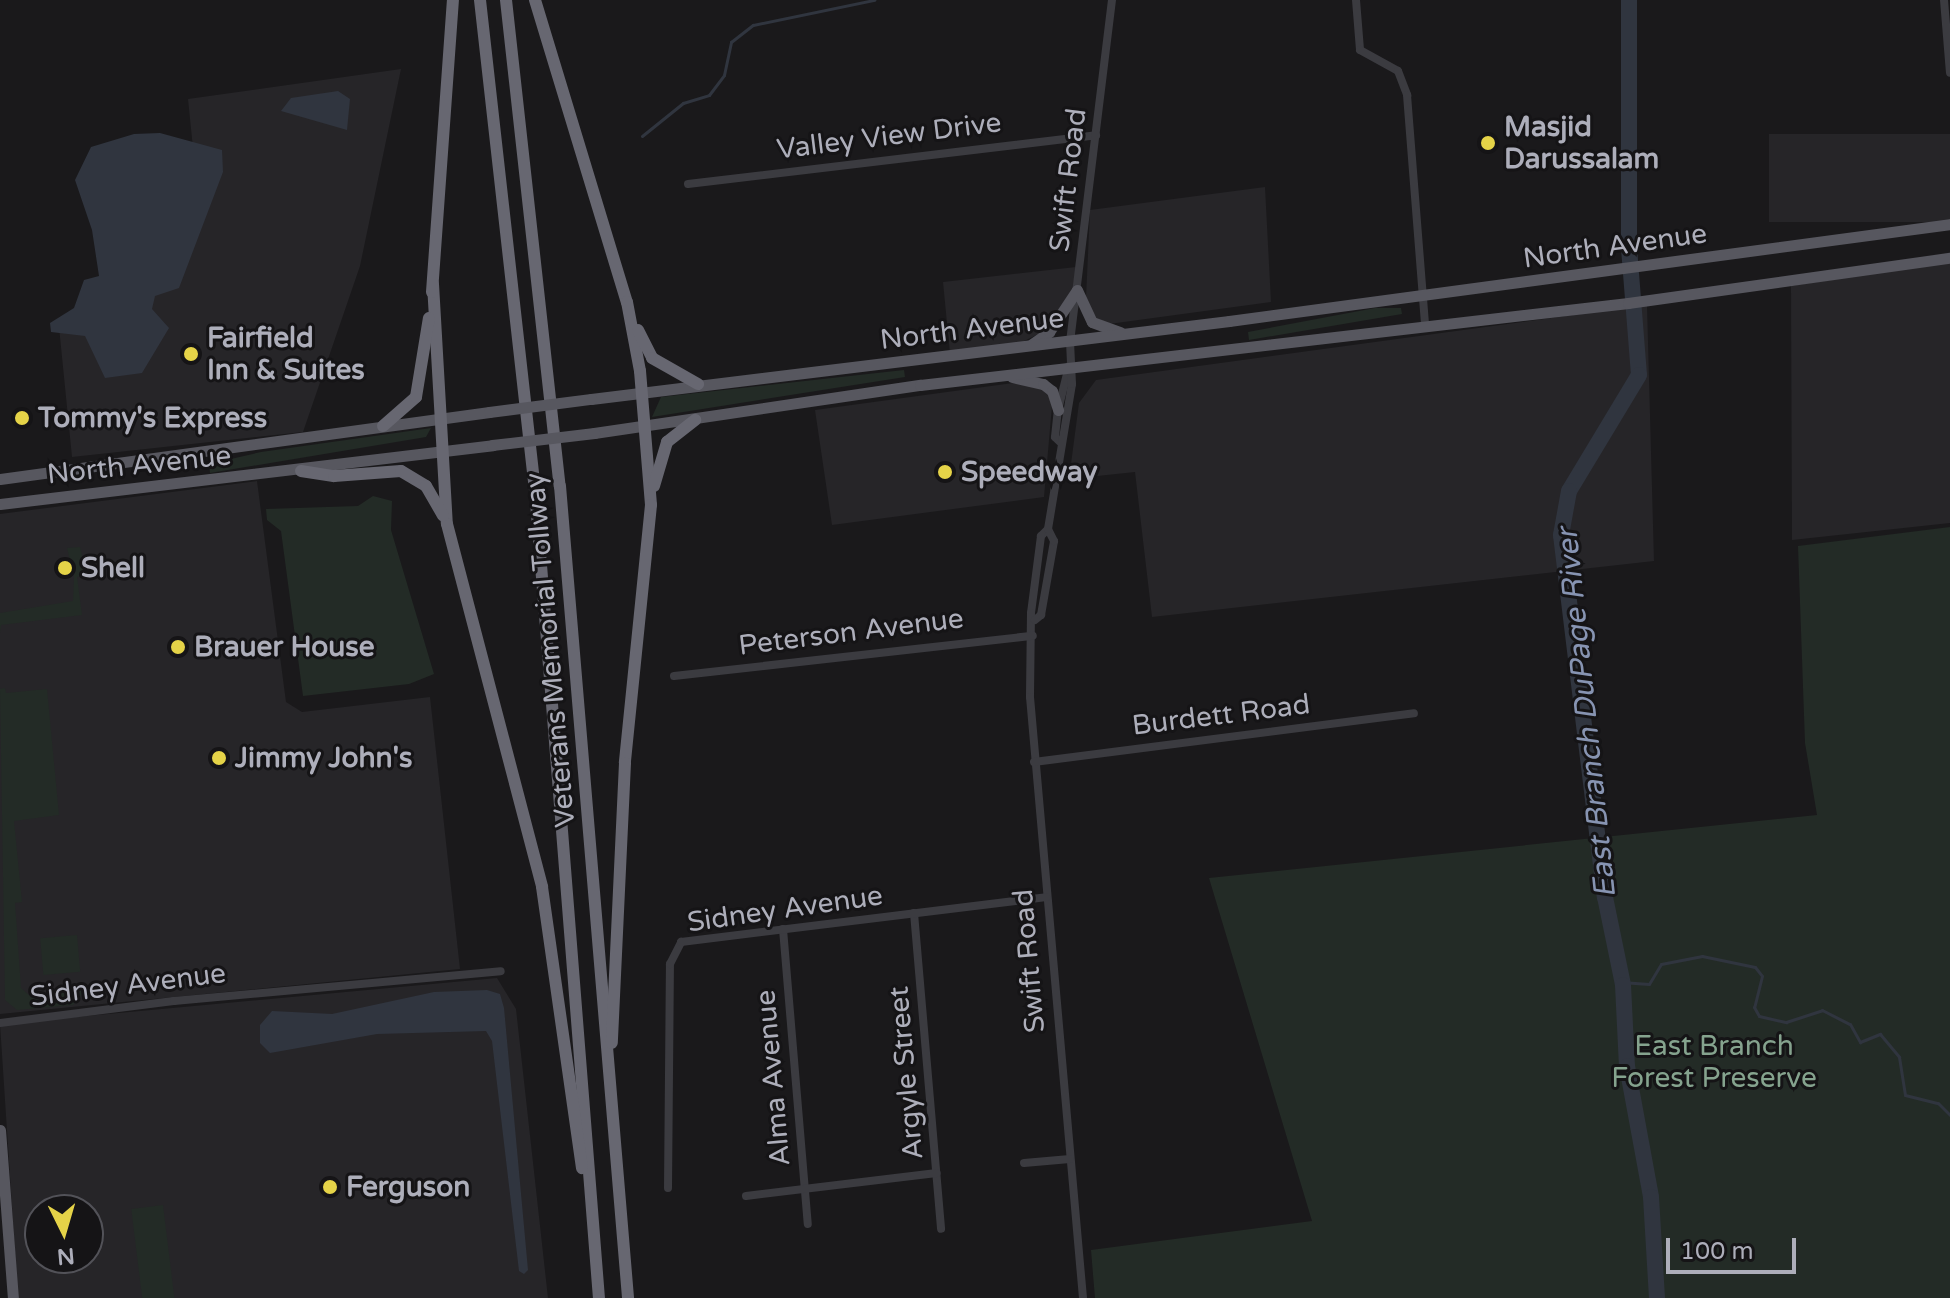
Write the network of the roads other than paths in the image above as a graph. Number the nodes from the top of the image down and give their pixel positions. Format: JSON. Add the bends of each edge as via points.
{"nodes":[{"id":1,"x":453,"y":0,"type":"edge"},
{"id":2,"x":480,"y":0,"type":"edge"},
{"id":3,"x":506,"y":0,"type":"edge"},
{"id":4,"x":535,"y":0,"type":"edge"},
{"id":5,"x":1112,"y":0,"type":"edge"},
{"id":6,"x":1356,"y":0,"type":"edge"},
{"id":7,"x":1944,"y":0,"type":"edge"},
{"id":8,"x":1947,"y":29,"type":"edge"},
{"id":9,"x":1950,"y":73,"type":"edge"},
{"id":10,"x":1096,"y":135,"type":"junction"},
{"id":11,"x":688,"y":184,"type":"dead end"},
{"id":12,"x":1950,"y":224,"type":"edge"},
{"id":13,"x":1950,"y":258,"type":"edge"},
{"id":14,"x":433,"y":284,"type":"junction"},
{"id":15,"x":1077,"y":290,"type":"junction"},
{"id":16,"x":1422,"y":295,"type":"junction"},
{"id":17,"x":627,"y":302,"type":"junction"},
{"id":18,"x":1425,"y":325,"type":"junction"},
{"id":19,"x":1129,"y":334,"type":"junction"},
{"id":20,"x":1070,"y":342,"type":"junction"},
{"id":21,"x":1023,"y":348,"type":"junction"},
{"id":22,"x":1069,"y":366,"type":"junction"},
{"id":23,"x":984,"y":377,"type":"junction"},
{"id":24,"x":698,"y":384,"type":"junction"},
{"id":25,"x":640,"y":392,"type":"junction"},
{"id":26,"x":1058,"y":410,"type":"junction"},
{"id":27,"x":444,"y":417,"type":"junction"},
{"id":28,"x":695,"y":420,"type":"junction"},
{"id":29,"x":383,"y":426,"type":"junction"},
{"id":30,"x":642,"y":427,"type":"junction"},
{"id":31,"x":1060,"y":442,"type":"junction"},
{"id":32,"x":439,"y":454,"type":"junction"},
{"id":33,"x":301,"y":471,"type":"junction"},
{"id":34,"x":0,"y":479,"type":"edge"},
{"id":35,"x":0,"y":504,"type":"edge"},
{"id":36,"x":651,"y":505,"type":"junction"},
{"id":37,"x":447,"y":524,"type":"junction"},
{"id":38,"x":1048,"y":529,"type":"junction"},
{"id":39,"x":1035,"y":620,"type":"junction"},
{"id":40,"x":1033,"y":636,"type":"junction"},
{"id":41,"x":674,"y":676,"type":"dead end"},
{"id":42,"x":1414,"y":713,"type":"dead end"},
{"id":43,"x":1034,"y":762,"type":"junction"},
{"id":44,"x":1046,"y":897,"type":"junction"},
{"id":45,"x":914,"y":913,"type":"junction"},
{"id":46,"x":783,"y":929,"type":"junction"},
{"id":47,"x":501,"y":971,"type":"dead end"},
{"id":48,"x":0,"y":1023,"type":"edge"},
{"id":49,"x":611,"y":1110,"type":"junction"},
{"id":50,"x":0,"y":1130,"type":"edge"},
{"id":51,"x":1070,"y":1159,"type":"junction"},
{"id":52,"x":1024,"y":1163,"type":"dead end"},
{"id":53,"x":937,"y":1173,"type":"junction"},
{"id":54,"x":668,"y":1188,"type":"dead end"},
{"id":55,"x":805,"y":1189,"type":"junction"},
{"id":56,"x":746,"y":1196,"type":"dead end"},
{"id":57,"x":808,"y":1224,"type":"dead end"},
{"id":58,"x":941,"y":1229,"type":"dead end"},
{"id":59,"x":597,"y":1270,"type":"junction"},
{"id":60,"x":0,"y":1294,"type":"edge"},
{"id":61,"x":13,"y":1297,"type":"edge"},
{"id":62,"x":599,"y":1298,"type":"edge"},
{"id":63,"x":628,"y":1298,"type":"edge"},
{"id":64,"x":1083,"y":1298,"type":"edge"}],
"edges":[{"from":1,"to":14,"type":"highway"},
{"from":2,"to":59,"type":"highway","name":"Veterans Memorial Tollway","via":[[535,489]]},
{"from":3,"to":49,"type":"highway","name":"Veterans Memorial Tollway","via":[[560,486]]},
{"from":4,"to":17,"type":"highway"},
{"from":5,"to":10,"type":"street","name":"Swift Road"},
{"from":6,"to":16,"type":"street","via":[[1360,50],[1398,71],[1407,95]]},
{"from":7,"to":8,"type":"street"},
{"from":8,"to":9,"type":"street"},
{"from":10,"to":11,"type":"street","name":"Valley View Drive"},
{"from":10,"to":15,"type":"street","name":"Swift Road"},
{"from":12,"to":16,"type":"main road","name":"North Avenue"},
{"from":13,"to":18,"type":"main road","name":"North Avenue"},
{"from":14,"to":27,"type":"highway"},
{"from":14,"to":29,"type":"highway","via":[[421,385],[409,407]]},
{"from":15,"to":19,"type":"main road","via":[[1092,322]]},
{"from":15,"to":20,"type":"street","name":"Swift Road"},
{"from":15,"to":21,"type":"main road","via":[[1049,332]]},
{"from":16,"to":18,"type":"street"},
{"from":16,"to":19,"type":"main road","name":"North Avenue"},
{"from":17,"to":24,"type":"highway","via":[[652,358]]},
{"from":17,"to":25,"type":"highway"},
{"from":18,"to":22,"type":"main road","name":"North Avenue"},
{"from":19,"to":20,"type":"main road","name":"North Avenue"},
{"from":20,"to":21,"type":"main road","name":"North Avenue"},
{"from":20,"to":22,"type":"street","name":"Swift Road"},
{"from":21,"to":24,"type":"main road","name":"North Avenue"},
{"from":22,"to":23,"type":"main road","name":"North Avenue"},
{"from":22,"to":26,"type":"street","name":"Swift Road"},
{"from":22,"to":31,"type":"street","name":"Swift Road","via":[[1069,411]]},
{"from":23,"to":26,"type":"main road","via":[[1043,384]]},
{"from":23,"to":28,"type":"main road","name":"North Avenue"},
{"from":24,"to":25,"type":"main road","name":"North Avenue"},
{"from":25,"to":27,"type":"main road","name":"North Avenue","bridge":true},
{"from":25,"to":30,"type":"highway"},
{"from":26,"to":31,"type":"street","name":"Swift Road","via":[[1055,437]]},
{"from":27,"to":29,"type":"main road","name":"North Avenue"},
{"from":27,"to":32,"type":"highway"},
{"from":28,"to":30,"type":"main road","name":"North Avenue"},
{"from":28,"to":36,"type":"highway","via":[[667,442]]},
{"from":29,"to":34,"type":"main road","name":"North Avenue"},
{"from":30,"to":32,"type":"main road","name":"North Avenue","bridge":true},
{"from":30,"to":36,"type":"highway"},
{"from":31,"to":38,"type":"street","name":"Swift Road"},
{"from":32,"to":33,"type":"main road","name":"North Avenue"},
{"from":32,"to":37,"type":"highway"},
{"from":33,"to":35,"type":"main road","name":"North Avenue"},
{"from":33,"to":37,"type":"highway","via":[[334,476],[401,471],[430,491]]},
{"from":36,"to":49,"type":"highway","via":[[625,763]]},
{"from":37,"to":59,"type":"highway","via":[[542,887]]},
{"from":38,"to":39,"type":"street","name":"Swift Road","via":[[1041,536],[1031,613]]},
{"from":38,"to":39,"type":"street","name":"Swift Road","via":[[1054,541],[1052,558],[1041,615]]},
{"from":39,"to":40,"type":"street","name":"Swift Road"},
{"from":40,"to":41,"type":"street","name":"Peterson Avenue"},
{"from":40,"to":43,"type":"street","name":"Swift Road"},
{"from":42,"to":43,"type":"street","name":"Burdett Road"},
{"from":43,"to":44,"type":"street","name":"Swift Road"},
{"from":44,"to":45,"type":"street","name":"Sidney Avenue"},
{"from":44,"to":51,"type":"street","name":"Swift Road"},
{"from":45,"to":46,"type":"street","name":"Sidney Avenue"},
{"from":45,"to":53,"type":"street","name":"Argyle Street"},
{"from":46,"to":54,"type":"street","name":"Sidney Avenue","via":[[681,942],[673,954]]},
{"from":46,"to":55,"type":"street","name":"Alma Avenue"},
{"from":47,"to":48,"type":"street","name":"Sidney Avenue"},
{"from":49,"to":63,"type":"highway","name":"Veterans Memorial Tollway"},
{"from":50,"to":61,"type":"main road"},
{"from":51,"to":52,"type":"street"},
{"from":51,"to":64,"type":"street","name":"Swift Road"},
{"from":53,"to":55,"type":"street"},
{"from":53,"to":58,"type":"street","name":"Argyle Street"},
{"from":55,"to":56,"type":"street"},
{"from":55,"to":57,"type":"street","name":"Alma Avenue"},
{"from":59,"to":62,"type":"highway","name":"Veterans Memorial Tollway"},
{"from":60,"to":61,"type":"street"}]}
